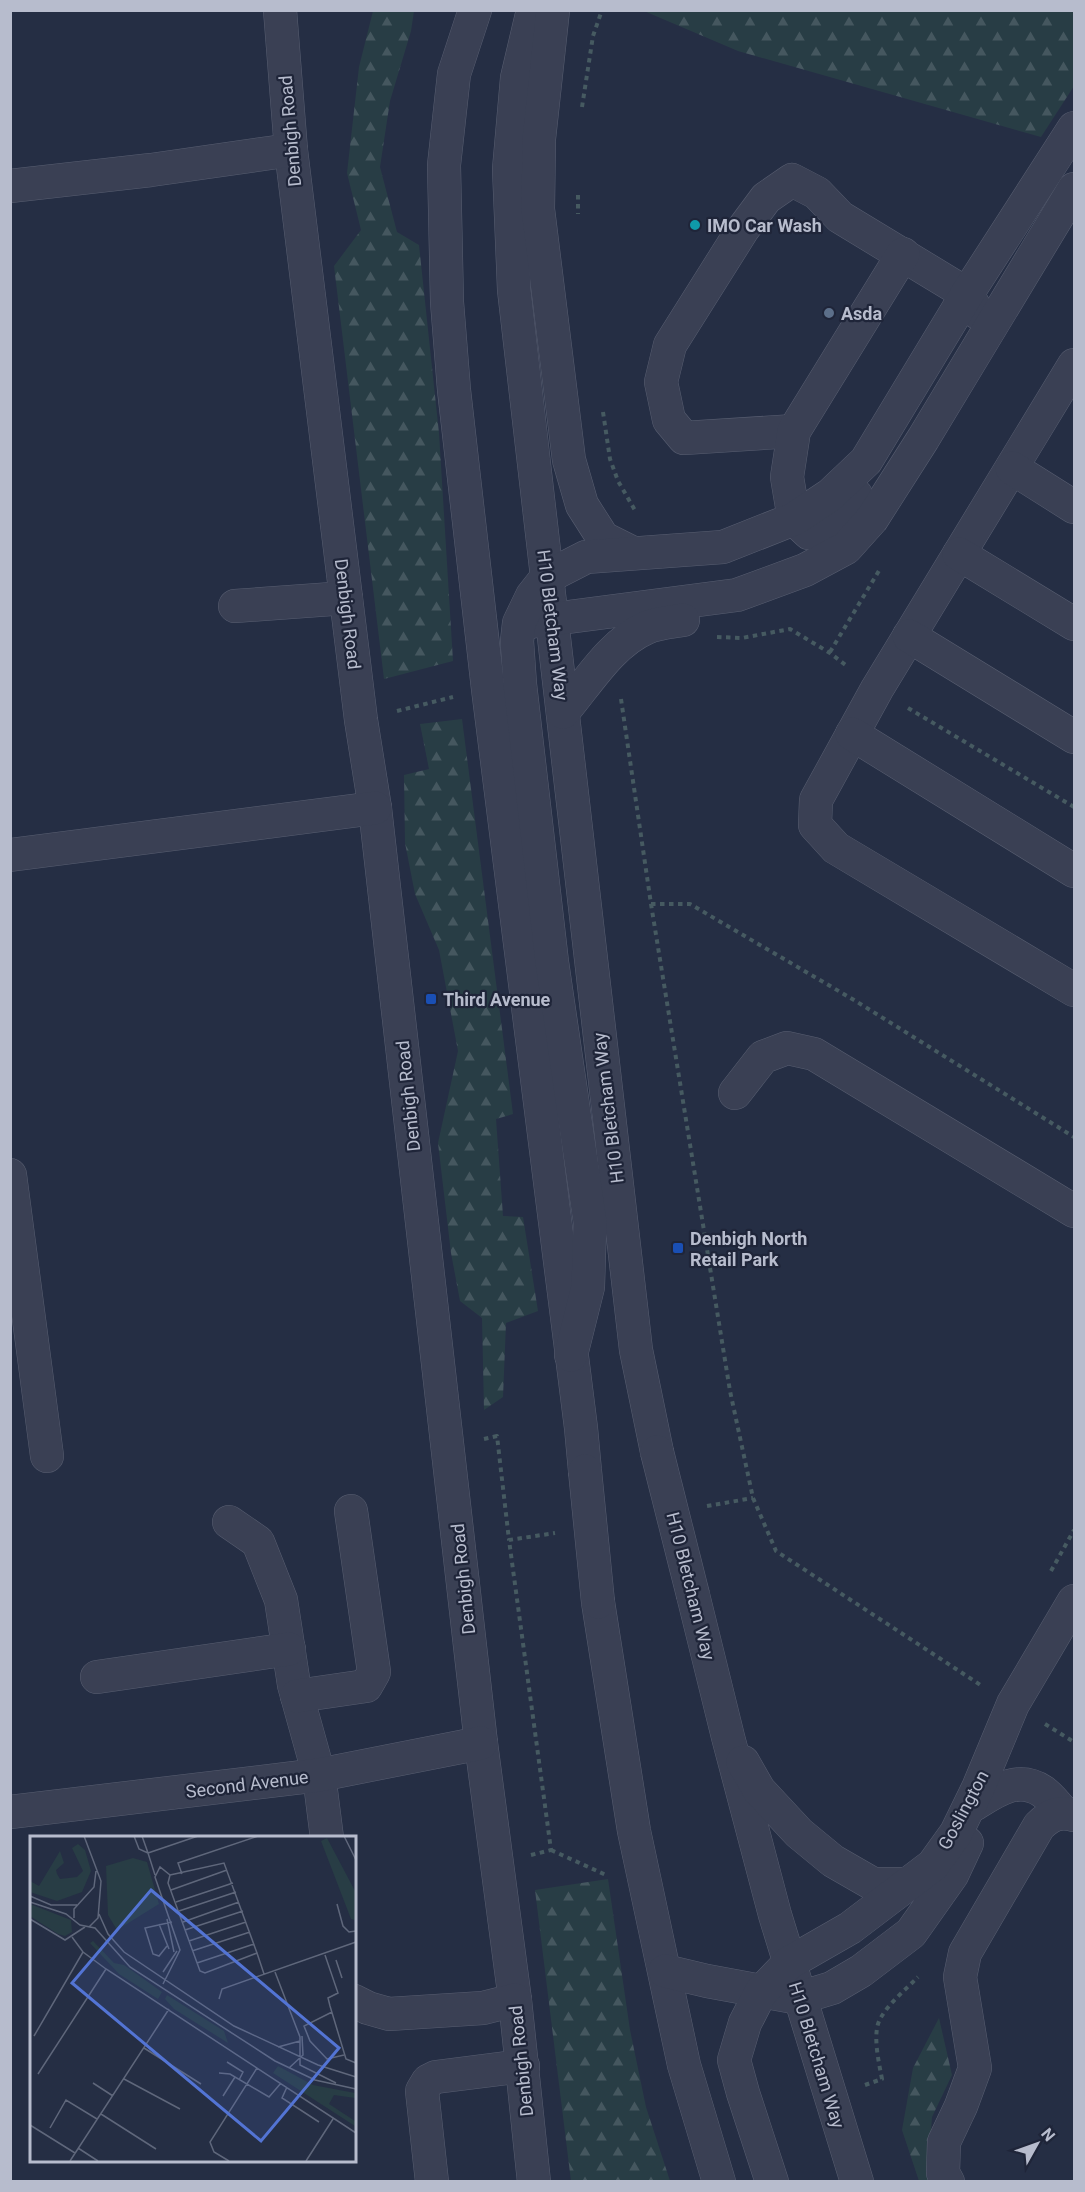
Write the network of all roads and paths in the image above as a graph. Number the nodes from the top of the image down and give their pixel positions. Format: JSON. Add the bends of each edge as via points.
{"nodes":[{"id":1,"x":280,"y":10,"type":"edge"},
{"id":2,"x":475,"y":10,"type":"edge"},
{"id":3,"x":532,"y":10,"type":"edge"},
{"id":4,"x":553,"y":10,"type":"edge"},
{"id":5,"x":602,"y":10,"type":"edge"},
{"id":6,"x":580,"y":118,"type":"dead end"},
{"id":7,"x":1074,"y":128,"type":"edge"},
{"id":8,"x":291,"y":150,"type":"junction"},
{"id":9,"x":578,"y":184,"type":"dead end"},
{"id":10,"x":10,"y":186,"type":"edge"},
{"id":11,"x":1074,"y":189,"type":"edge"},
{"id":12,"x":578,"y":216,"type":"dead end"},
{"id":13,"x":903,"y":254,"type":"junction"},
{"id":14,"x":967,"y":294,"type":"junction"},
{"id":15,"x":989,"y":330,"type":"junction"},
{"id":16,"x":1074,"y":365,"type":"edge"},
{"id":17,"x":601,"y":401,"type":"dead end"},
{"id":18,"x":1064,"y":406,"type":"edge"},
{"id":19,"x":794,"y":431,"type":"junction"},
{"id":20,"x":923,"y":439,"type":"junction"},
{"id":21,"x":1012,"y":468,"type":"junction"},
{"id":22,"x":1074,"y":507,"type":"edge"},
{"id":23,"x":794,"y":519,"type":"junction"},
{"id":24,"x":846,"y":548,"type":"junction"},
{"id":25,"x":637,"y":552,"type":"junction"},
{"id":26,"x":959,"y":554,"type":"junction"},
{"id":27,"x":475,"y":572,"type":"junction"},
{"id":28,"x":547,"y":577,"type":"junction"},
{"id":29,"x":346,"y":598,"type":"junction"},
{"id":30,"x":235,"y":606,"type":"dead end"},
{"id":31,"x":552,"y":619,"type":"junction"},
{"id":32,"x":519,"y":623,"type":"junction"},
{"id":33,"x":1074,"y":624,"type":"edge"},
{"id":34,"x":909,"y":636,"type":"junction"},
{"id":35,"x":613,"y":651,"type":"junction"},
{"id":36,"x":488,"y":689,"type":"junction"},
{"id":37,"x":563,"y":712,"type":"junction"},
{"id":38,"x":361,"y":720,"type":"junction"},
{"id":39,"x":852,"y":734,"type":"junction"},
{"id":40,"x":1074,"y":737,"type":"edge"},
{"id":41,"x":375,"y":808,"type":"junction"},
{"id":42,"x":10,"y":855,"type":"edge"},
{"id":43,"x":1074,"y":871,"type":"edge"},
{"id":44,"x":651,"y":904,"type":"junction"},
{"id":45,"x":1074,"y":990,"type":"edge"},
{"id":46,"x":735,"y":1093,"type":"dead end"},
{"id":47,"x":1074,"y":1137,"type":"edge"},
{"id":48,"x":10,"y":1175,"type":"edge"},
{"id":49,"x":1074,"y":1211,"type":"edge"},
{"id":50,"x":571,"y":1355,"type":"junction"},
{"id":51,"x":497,"y":1436,"type":"dead end"},
{"id":52,"x":47,"y":1456,"type":"dead end"},
{"id":53,"x":351,"y":1511,"type":"dead end"},
{"id":54,"x":229,"y":1522,"type":"dead end"},
{"id":55,"x":509,"y":1540,"type":"dead end"},
{"id":56,"x":1074,"y":1601,"type":"edge"},
{"id":57,"x":288,"y":1649,"type":"junction"},
{"id":58,"x":97,"y":1677,"type":"dead end"},
{"id":59,"x":297,"y":1696,"type":"junction"},
{"id":60,"x":1012,"y":1704,"type":"junction"},
{"id":61,"x":728,"y":1737,"type":"junction"},
{"id":62,"x":1074,"y":1742,"type":"edge"},
{"id":63,"x":481,"y":1743,"type":"junction"},
{"id":64,"x":319,"y":1775,"type":"junction"},
{"id":65,"x":977,"y":1796,"type":"junction"},
{"id":66,"x":10,"y":1812,"type":"edge"},
{"id":67,"x":1069,"y":1813,"type":"edge"},
{"id":68,"x":327,"y":1836,"type":"edge"},
{"id":69,"x":909,"y":1884,"type":"junction"},
{"id":70,"x":789,"y":1963,"type":"junction"},
{"id":71,"x":665,"y":1971,"type":"junction"},
{"id":72,"x":761,"y":1992,"type":"junction"},
{"id":73,"x":800,"y":1998,"type":"junction"},
{"id":74,"x":515,"y":2001,"type":"junction"},
{"id":75,"x":356,"y":2002,"type":"edge"},
{"id":76,"x":523,"y":2066,"type":"junction"},
{"id":77,"x":432,"y":2181,"type":"edge"},
{"id":78,"x":534,"y":2181,"type":"edge"},
{"id":79,"x":719,"y":2181,"type":"edge"},
{"id":80,"x":772,"y":2181,"type":"edge"},
{"id":81,"x":857,"y":2181,"type":"edge"},
{"id":82,"x":948,"y":2181,"type":"edge"}],
"edges":[{"from":1,"to":8,"type":"street","name":"Denbigh Road"},
{"from":2,"to":27,"type":"street","name":"H10 Bletcham Way","via":[[454,74],[444,165],[447,302]]},
{"from":3,"to":28,"type":"street","name":"H10 Bletcham Way","via":[[517,78],[509,169],[514,290]]},
{"from":4,"to":25,"type":"street","via":[[539,139],[538,209],[569,460],[582,505],[603,538]]},
{"from":5,"to":6,"type":"path","via":[[593,36]]},
{"from":7,"to":14,"type":"street"},
{"from":8,"to":10,"type":"street"},
{"from":8,"to":29,"type":"street","name":"Denbigh Road"},
{"from":9,"to":12,"type":"path"},
{"from":11,"to":15,"type":"street"},
{"from":13,"to":14,"type":"street"},
{"from":13,"to":19,"type":"street"},
{"from":13,"to":19,"type":"street","via":[[840,217],[817,193],[792,180],[766,198],[743,229],[670,345],[661,382],[669,420],[684,438]]},
{"from":14,"to":15,"type":"street"},
{"from":14,"to":23,"type":"street","via":[[866,461],[830,495]]},
{"from":15,"to":20,"type":"street"},
{"from":16,"to":18,"type":"street"},
{"from":17,"to":25,"type":"path","via":[[610,459],[636,513]]},
{"from":18,"to":21,"type":"street"},
{"from":19,"to":23,"type":"street","via":[[787,477]]},
{"from":20,"to":23,"type":"street","via":[[890,458],[819,530],[809,533]]},
{"from":20,"to":24,"type":"street","via":[[872,519]]},
{"from":21,"to":22,"type":"street"},
{"from":21,"to":26,"type":"street"},
{"from":23,"to":25,"type":"street","via":[[723,547]]},
{"from":24,"to":31,"type":"street","via":[[805,570],[737,595]]},
{"from":24,"to":35,"type":"street","via":[[811,577],[734,611],[648,627]]},
{"from":25,"to":28,"type":"street","via":[[586,556]]},
{"from":26,"to":33,"type":"street"},
{"from":26,"to":34,"type":"street"},
{"from":27,"to":32,"type":"street","via":[[498,606]]},
{"from":27,"to":36,"type":"street","name":"H10 Bletcham Way"},
{"from":28,"to":31,"type":"street","name":"H10 Bletcham Way"},
{"from":28,"to":32,"type":"street"},
{"from":29,"to":30,"type":"street"},
{"from":29,"to":38,"type":"street","name":"Denbigh Road"},
{"from":31,"to":32,"type":"street"},
{"from":31,"to":37,"type":"street","name":"H10 Bletcham Way"},
{"from":32,"to":50,"type":"street","name":"H10 Bletcham Way","via":[[520,684],[552,962],[590,1222],[588,1287]]},
{"from":34,"to":39,"type":"street"},
{"from":34,"to":40,"type":"street"},
{"from":35,"to":37,"type":"street"},
{"from":35,"to":44,"type":"path"},
{"from":36,"to":38,"type":"path"},
{"from":36,"to":50,"type":"street","name":"H10 Bletcham Way"},
{"from":37,"to":61,"type":"street","name":"H10 Bletcham Way","bridge":true,"via":[[636,1350],[657,1452]]},
{"from":38,"to":41,"type":"street","name":"Denbigh Road"},
{"from":39,"to":43,"type":"street"},
{"from":39,"to":45,"type":"street","via":[[816,800],[815,825],[836,848]]},
{"from":41,"to":42,"type":"street"},
{"from":41,"to":63,"type":"street","name":"Denbigh Road"},
{"from":44,"to":47,"type":"path","via":[[690,904],[854,1000]]},
{"from":44,"to":60,"type":"path","via":[[730,1391],[753,1498],[776,1551]]},
{"from":46,"to":49,"type":"street","via":[[763,1057],[787,1048],[814,1054]]},
{"from":48,"to":52,"type":"street"},
{"from":50,"to":71,"type":"street","name":"H10 Bletcham Way","bridge":true,"via":[[598,1602],[634,1831]]},
{"from":51,"to":55,"type":"path"},
{"from":53,"to":59,"type":"street","via":[[374,1672],[366,1686]]},
{"from":54,"to":57,"type":"street","via":[[258,1542],[281,1600]]},
{"from":56,"to":60,"type":"street","name":"Goslington"},
{"from":57,"to":58,"type":"street"},
{"from":57,"to":59,"type":"street"},
{"from":59,"to":64,"type":"street"},
{"from":60,"to":62,"type":"path"},
{"from":60,"to":65,"type":"street","name":"Goslington"},
{"from":61,"to":69,"type":"street","via":[[759,1790],[820,1852],[873,1884]]},
{"from":61,"to":70,"type":"street","name":"H10 Bletcham Way"},
{"from":63,"to":64,"type":"street","name":"Second Avenue"},
{"from":63,"to":74,"type":"street","name":"Denbigh Road"},
{"from":64,"to":66,"type":"street","name":"Second Avenue"},
{"from":64,"to":68,"type":"street"},
{"from":65,"to":67,"type":"street","via":[[1025,1784],[1043,1791]]},
{"from":65,"to":69,"type":"street","name":"Goslington","via":[[933,1865]]},
{"from":65,"to":73,"type":"street","via":[[970,1837],[952,1875],[911,1933],[832,1988]]},
{"from":67,"to":82,"type":"street","via":[[1049,1816],[1039,1826],[965,1953],[960,1977],[975,2068],[944,2142],[943,2173]]},
{"from":69,"to":70,"type":"street","name":"Goslington","via":[[850,1928]]},
{"from":70,"to":72,"type":"street","name":"Goslington"},
{"from":70,"to":73,"type":"street","name":"H10 Bletcham Way"},
{"from":71,"to":72,"type":"street"},
{"from":71,"to":79,"type":"street","name":"H10 Bletcham Way","via":[[684,2065]]},
{"from":72,"to":73,"type":"street"},
{"from":72,"to":80,"type":"street","name":"Goslington","via":[[745,2023],[735,2060]]},
{"from":73,"to":81,"type":"street","name":"H10 Bletcham Way"},
{"from":74,"to":75,"type":"street","via":[[483,2008],[389,2014]]},
{"from":74,"to":76,"type":"street","name":"Denbigh Road"},
{"from":76,"to":77,"type":"street","via":[[428,2081],[422,2091]]},
{"from":76,"to":78,"type":"street","name":"Denbigh Road"}]}
